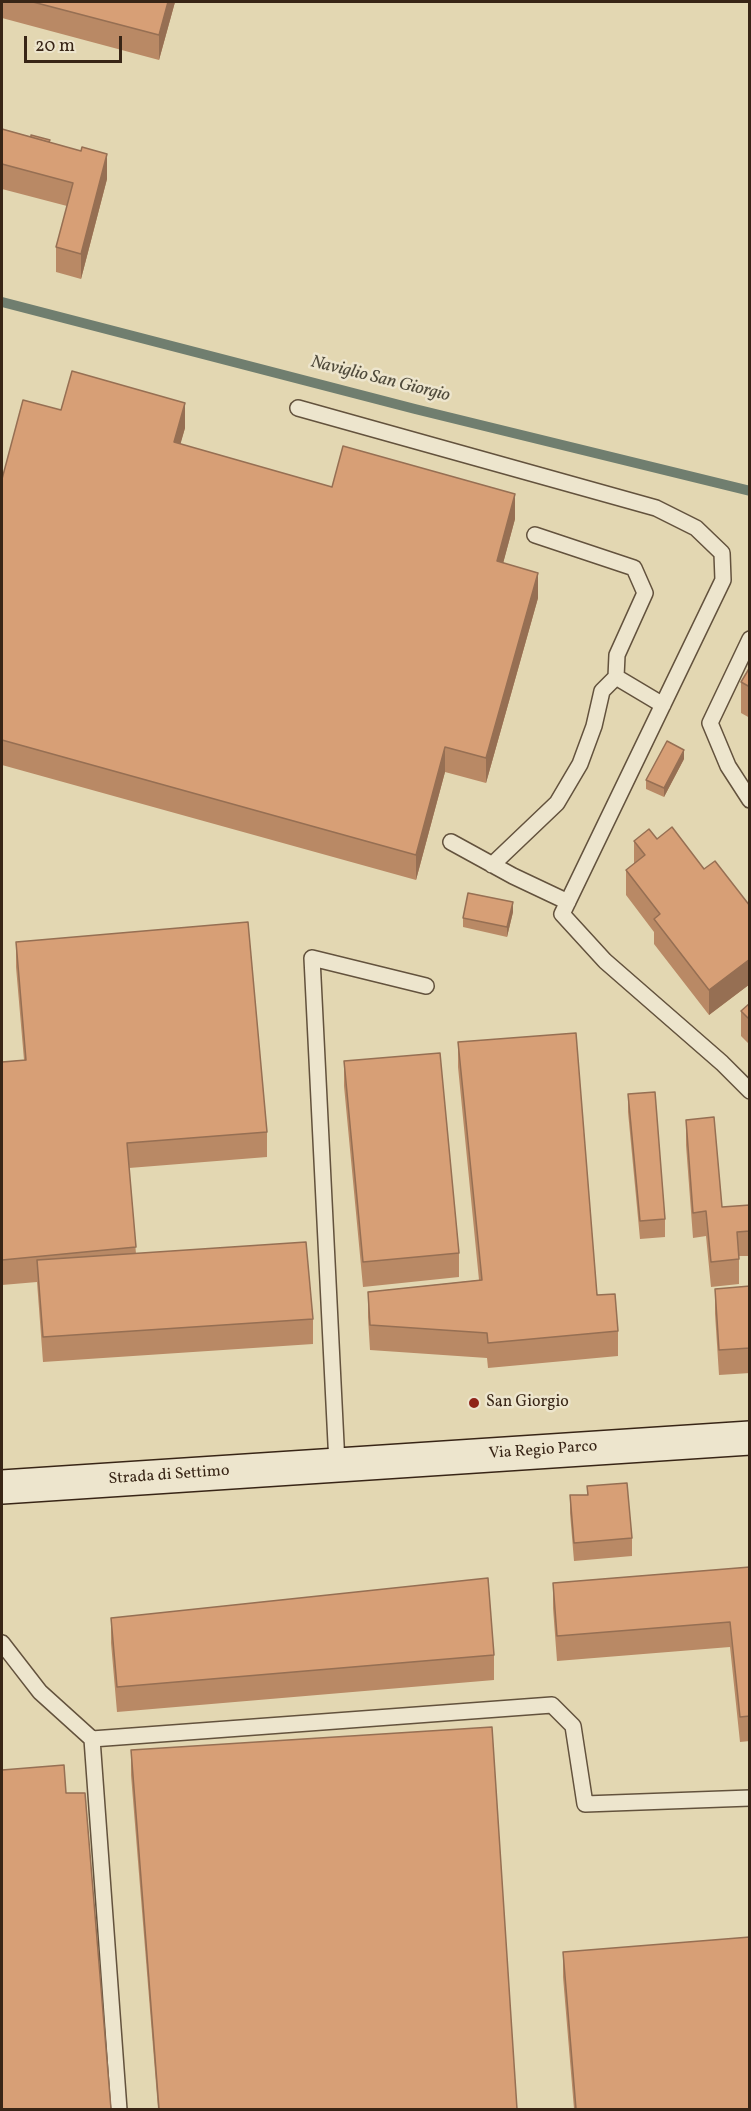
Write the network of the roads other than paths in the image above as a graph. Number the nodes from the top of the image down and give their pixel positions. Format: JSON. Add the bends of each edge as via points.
{"nodes":[{"id":1,"x":298,"y":408,"type":"dead end"},
{"id":2,"x":535,"y":535,"type":"dead end"},
{"id":3,"x":750,"y":639,"type":"edge"},
{"id":4,"x":616,"y":677,"type":"junction"},
{"id":5,"x":663,"y":705,"type":"junction"},
{"id":6,"x":750,"y":800,"type":"edge"},
{"id":7,"x":451,"y":842,"type":"dead end"},
{"id":8,"x":492,"y":865,"type":"junction"},
{"id":9,"x":568,"y":902,"type":"junction"},
{"id":10,"x":426,"y":986,"type":"dead end"},
{"id":11,"x":750,"y":1092,"type":"edge"},
{"id":12,"x":750,"y":1438,"type":"edge"},
{"id":13,"x":337,"y":1464,"type":"junction"},
{"id":14,"x":2,"y":1487,"type":"edge"},
{"id":15,"x":2,"y":1644,"type":"edge"},
{"id":16,"x":92,"y":1739,"type":"junction"},
{"id":17,"x":750,"y":1798,"type":"edge"},
{"id":18,"x":119,"y":2109,"type":"edge"}],
"edges":[{"from":1,"to":5,"type":"lane","via":[[656,508],[696,528],[722,554],[723,580]]},
{"from":2,"to":4,"type":"lane","via":[[634,568],[645,592],[617,656]]},
{"from":3,"to":6,"type":"lane","via":[[710,723],[728,766]]},
{"from":4,"to":5,"type":"lane"},
{"from":4,"to":8,"type":"lane","via":[[602,691],[580,764],[557,803]]},
{"from":5,"to":9,"type":"lane"},
{"from":7,"to":8,"type":"lane"},
{"from":8,"to":9,"type":"lane"},
{"from":9,"to":11,"type":"lane","via":[[562,915],[604,961]]},
{"from":10,"to":13,"type":"lane","via":[[312,958]]},
{"from":12,"to":13,"type":"street","name":"Via Regio Parco"},
{"from":13,"to":14,"type":"street","name":"Strada di Settimo"},
{"from":15,"to":16,"type":"lane","via":[[40,1692]]},
{"from":16,"to":17,"type":"lane","via":[[552,1704],[573,1726],[585,1804]]},
{"from":16,"to":18,"type":"lane"}]}
